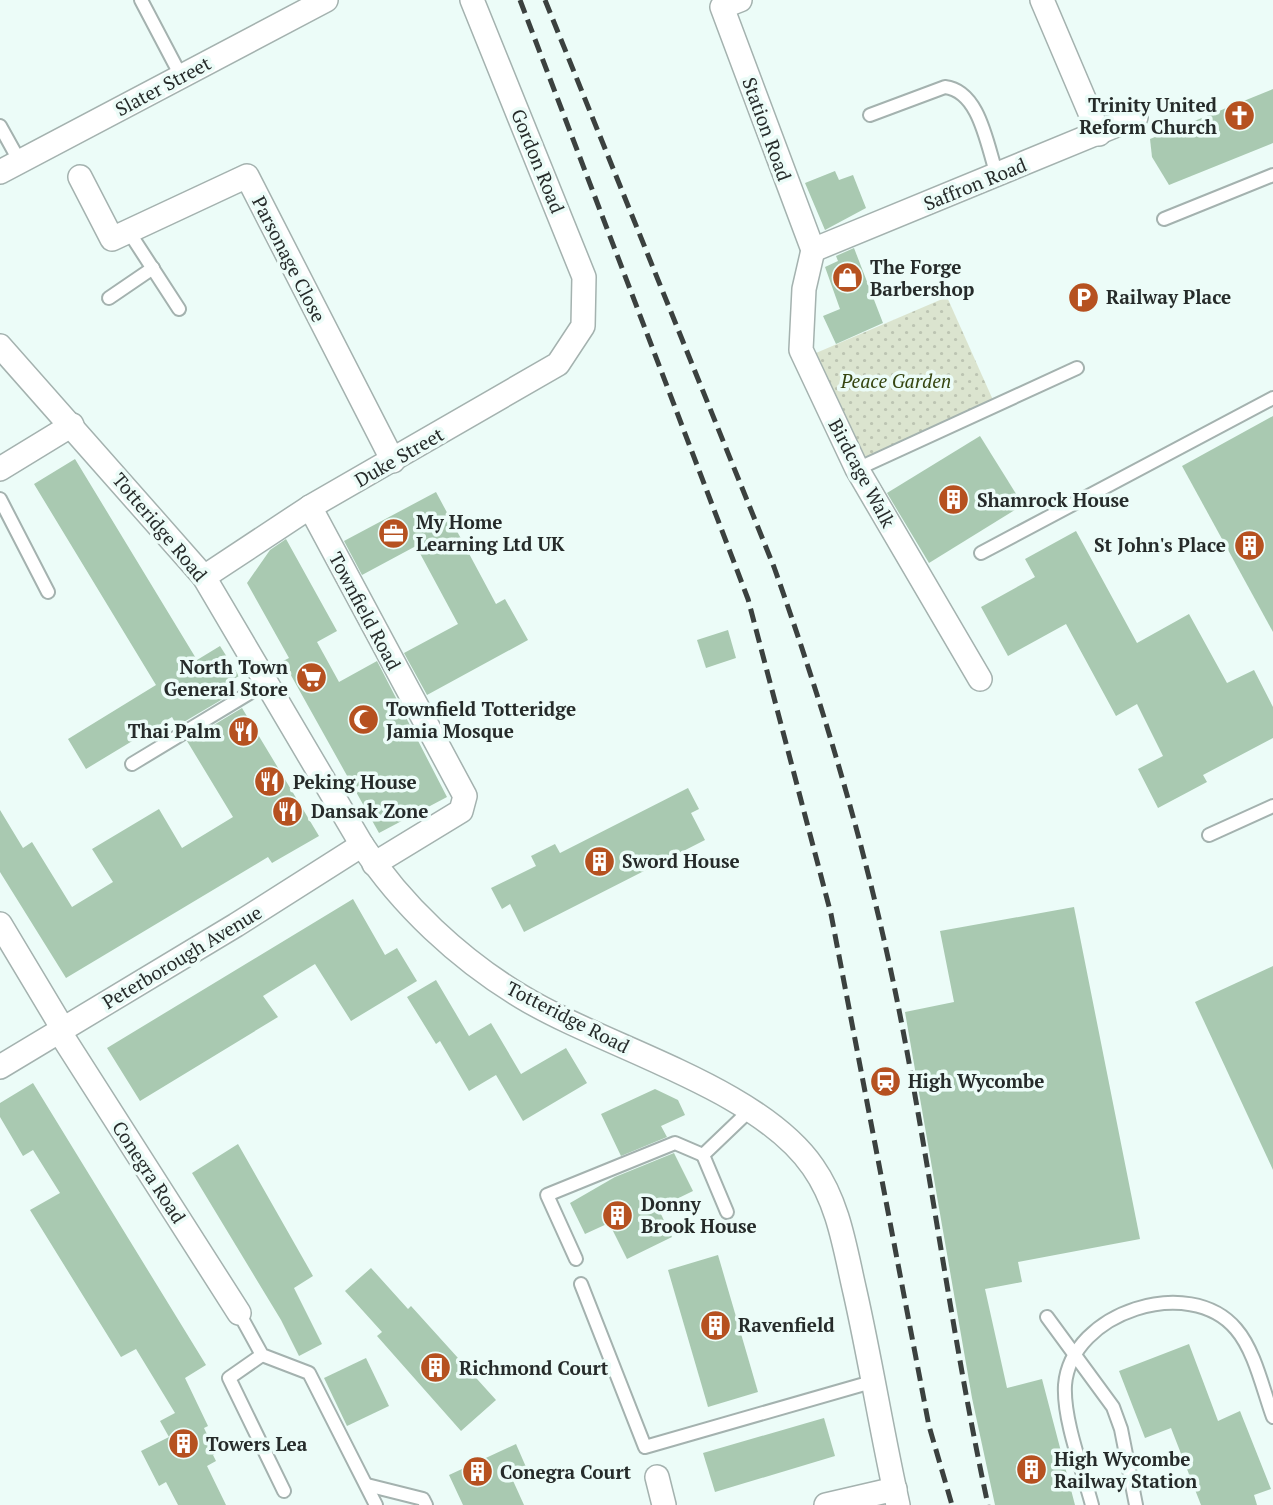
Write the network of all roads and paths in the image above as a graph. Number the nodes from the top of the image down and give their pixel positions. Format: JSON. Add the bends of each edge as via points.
{"nodes":[{"id":1,"x":141,"y":0,"type":"edge"},
{"id":2,"x":326,"y":0,"type":"edge"},
{"id":3,"x":472,"y":0,"type":"edge"},
{"id":4,"x":1042,"y":0,"type":"edge"},
{"id":5,"x":731,"y":4,"type":"edge"},
{"id":6,"x":181,"y":76,"type":"junction"},
{"id":7,"x":870,"y":115,"type":"dead end"},
{"id":8,"x":1136,"y":117,"type":"dead end"},
{"id":9,"x":0,"y":126,"type":"edge"},
{"id":10,"x":1099,"y":134,"type":"junction"},
{"id":11,"x":10,"y":167,"type":"edge"},
{"id":12,"x":1273,"y":174,"type":"edge"},
{"id":13,"x":997,"y":175,"type":"junction"},
{"id":14,"x":80,"y":177,"type":"dead end"},
{"id":15,"x":1164,"y":219,"type":"dead end"},
{"id":16,"x":129,"y":232,"type":"junction"},
{"id":17,"x":813,"y":250,"type":"junction"},
{"id":18,"x":153,"y":268,"type":"junction"},
{"id":19,"x":109,"y":298,"type":"dead end"},
{"id":20,"x":179,"y":309,"type":"dead end"},
{"id":21,"x":583,"y":326,"type":"joint"},
{"id":22,"x":0,"y":346,"type":"edge"},
{"id":23,"x":1077,"y":368,"type":"dead end"},
{"id":24,"x":1273,"y":398,"type":"edge"},
{"id":25,"x":72,"y":425,"type":"junction"},
{"id":26,"x":393,"y":461,"type":"junction"},
{"id":27,"x":0,"y":469,"type":"edge"},
{"id":28,"x":857,"y":469,"type":"junction"},
{"id":29,"x":0,"y":499,"type":"edge"},
{"id":30,"x":310,"y":507,"type":"junction"},
{"id":31,"x":981,"y":553,"type":"dead end"},
{"id":32,"x":204,"y":577,"type":"junction"},
{"id":33,"x":48,"y":592,"type":"dead end"},
{"id":34,"x":980,"y":679,"type":"dead end"},
{"id":35,"x":266,"y":683,"type":"junction"},
{"id":36,"x":132,"y":764,"type":"dead end"},
{"id":37,"x":1273,"y":806,"type":"edge"},
{"id":38,"x":1209,"y":835,"type":"dead end"},
{"id":39,"x":368,"y":854,"type":"junction"},
{"id":40,"x":0,"y":924,"type":"edge"},
{"id":41,"x":61,"y":1030,"type":"junction"},
{"id":42,"x":0,"y":1067,"type":"edge"},
{"id":43,"x":749,"y":1111,"type":"junction"},
{"id":44,"x":703,"y":1155,"type":"junction"},
{"id":45,"x":727,"y":1212,"type":"dead end"},
{"id":46,"x":576,"y":1259,"type":"dead end"},
{"id":47,"x":581,"y":1284,"type":"dead end"},
{"id":48,"x":239,"y":1313,"type":"joint"},
{"id":49,"x":1047,"y":1317,"type":"dead end"},
{"id":50,"x":262,"y":1354,"type":"junction"},
{"id":51,"x":1074,"y":1354,"type":"junction"},
{"id":52,"x":875,"y":1381,"type":"junction"},
{"id":53,"x":1273,"y":1417,"type":"edge"},
{"id":54,"x":657,"y":1477,"type":"dead end"},
{"id":55,"x":367,"y":1485,"type":"junction"},
{"id":56,"x":284,"y":1491,"type":"dead end"},
{"id":57,"x":896,"y":1497,"type":"edge"},
{"id":58,"x":376,"y":1505,"type":"edge"},
{"id":59,"x":426,"y":1505,"type":"edge"},
{"id":60,"x":664,"y":1505,"type":"edge"},
{"id":61,"x":826,"y":1505,"type":"edge"},
{"id":62,"x":1092,"y":1505,"type":"edge"},
{"id":63,"x":1136,"y":1505,"type":"edge"}],
"edges":[{"from":1,"to":6,"type":"lane"},
{"from":2,"to":6,"type":"street","name":"Slater Street"},
{"from":3,"to":21,"type":"street","name":"Gordon Road","via":[[584,277]]},
{"from":4,"to":10,"type":"street"},
{"from":5,"to":17,"type":"street","name":"Station Road"},
{"from":6,"to":11,"type":"street","name":"Slater Street"},
{"from":7,"to":13,"type":"lane","via":[[945,87],[957,88],[969,98]]},
{"from":8,"to":10,"type":"street","name":"Saffron Road"},
{"from":9,"to":11,"type":"lane"},
{"from":10,"to":13,"type":"street","name":"Saffron Road"},
{"from":12,"to":15,"type":"lane"},
{"from":13,"to":17,"type":"street","name":"Saffron Road"},
{"from":14,"to":16,"type":"street","via":[[112,239]]},
{"from":16,"to":18,"type":"lane"},
{"from":16,"to":26,"type":"street","name":"Parsonage Close","via":[[247,176]]},
{"from":17,"to":28,"type":"street","name":"Birdcage Walk","via":[[804,289],[801,350]]},
{"from":18,"to":19,"type":"lane"},
{"from":18,"to":20,"type":"lane"},
{"from":21,"to":26,"type":"street","name":"Duke Street","via":[[558,364]]},
{"from":22,"to":25,"type":"street","name":"Totteridge Road"},
{"from":23,"to":28,"type":"lane"},
{"from":24,"to":31,"type":"lane"},
{"from":25,"to":27,"type":"street"},
{"from":25,"to":32,"type":"street","name":"Totteridge Road"},
{"from":26,"to":30,"type":"street","name":"Duke Street"},
{"from":28,"to":34,"type":"street","name":"Birdcage Walk"},
{"from":29,"to":33,"type":"lane"},
{"from":30,"to":32,"type":"street","name":"Duke Street"},
{"from":30,"to":39,"type":"street","name":"Townfield Road","via":[[464,796],[461,811]]},
{"from":32,"to":35,"type":"street","name":"Totteridge Road"},
{"from":35,"to":36,"type":"lane"},
{"from":35,"to":39,"type":"street","name":"Totteridge Road"},
{"from":37,"to":38,"type":"lane"},
{"from":39,"to":41,"type":"street","name":"Peterborough Avenue","via":[[236,925]]},
{"from":39,"to":43,"type":"street","name":"Totteridge Road","via":[[426,921],[475,966],[523,998]]},
{"from":40,"to":41,"type":"street","name":"Conegra Road"},
{"from":41,"to":42,"type":"street","name":"Peterborough Avenue"},
{"from":41,"to":48,"type":"street","name":"Conegra Road"},
{"from":43,"to":44,"type":"lane"},
{"from":43,"to":52,"type":"street","name":"Totteridge Road","via":[[778,1131],[813,1166],[838,1217]]},
{"from":44,"to":45,"type":"lane"},
{"from":44,"to":46,"type":"lane","via":[[675,1143],[547,1195]]},
{"from":47,"to":52,"type":"lane","via":[[645,1447]]},
{"from":48,"to":50,"type":"lane"},
{"from":49,"to":51,"type":"lane"},
{"from":50,"to":55,"type":"lane","via":[[309,1373]]},
{"from":50,"to":56,"type":"lane","via":[[229,1378]]},
{"from":51,"to":53,"type":"lane","via":[[1102,1323],[1125,1312],[1181,1302],[1202,1306],[1236,1329]]},
{"from":51,"to":62,"type":"lane","via":[[1065,1387]]},
{"from":51,"to":63,"type":"lane","via":[[1113,1407]]},
{"from":52,"to":57,"type":"street","name":"Totteridge Road"},
{"from":54,"to":60,"type":"street"},
{"from":55,"to":58,"type":"lane"},
{"from":55,"to":59,"type":"lane","via":[[423,1499]]},
{"from":57,"to":61,"type":"street"}]}
